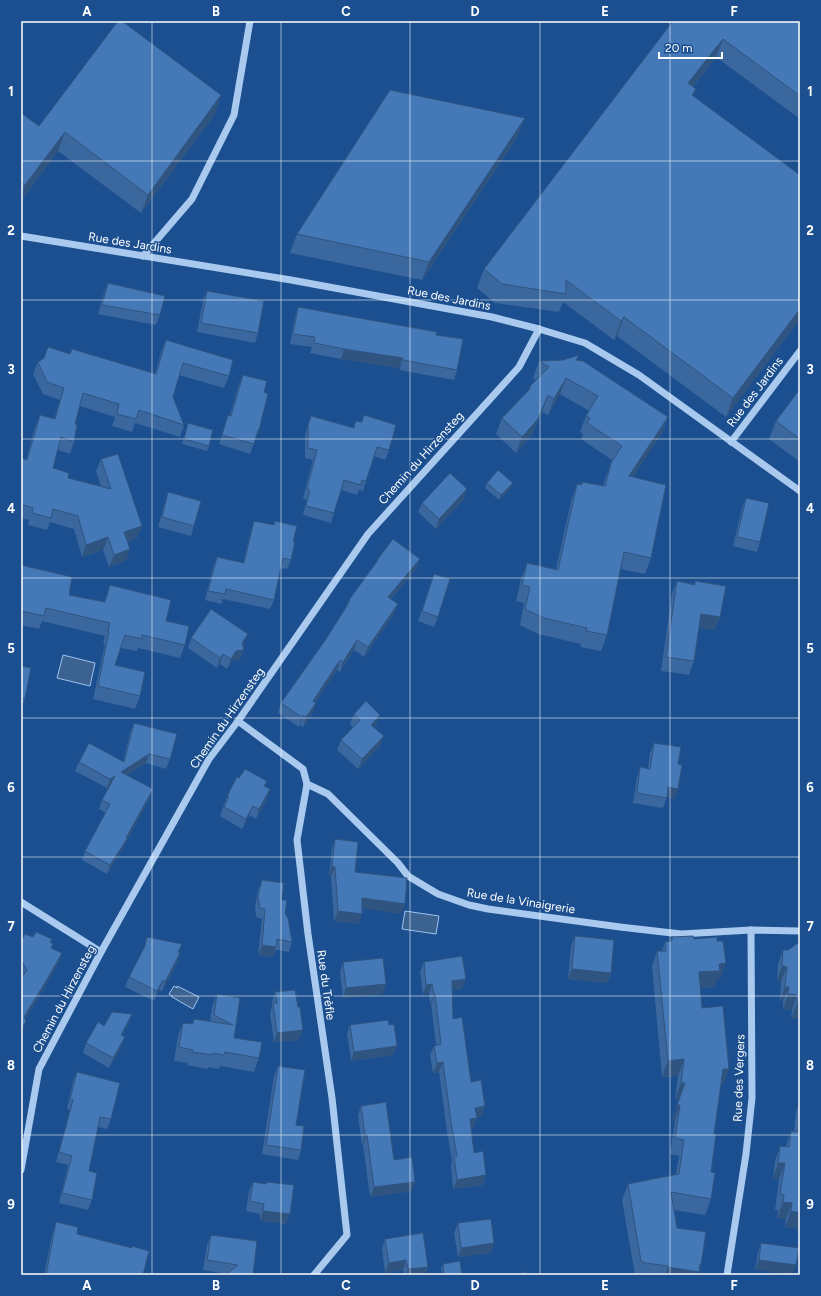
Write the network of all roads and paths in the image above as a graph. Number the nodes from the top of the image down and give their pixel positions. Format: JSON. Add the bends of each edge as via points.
{"nodes":[{"id":1,"x":250,"y":21,"type":"edge"},
{"id":2,"x":21,"y":236,"type":"edge"},
{"id":3,"x":143,"y":256,"type":"junction"},
{"id":4,"x":539,"y":329,"type":"junction"},
{"id":5,"x":800,"y":351,"type":"edge"},
{"id":6,"x":731,"y":442,"type":"junction"},
{"id":7,"x":800,"y":491,"type":"edge"},
{"id":8,"x":238,"y":721,"type":"junction"},
{"id":9,"x":307,"y":784,"type":"junction"},
{"id":10,"x":21,"y":902,"type":"edge"},
{"id":11,"x":750,"y":930,"type":"junction"},
{"id":12,"x":800,"y":931,"type":"edge"},
{"id":13,"x":101,"y":952,"type":"junction"},
{"id":14,"x":21,"y":1170,"type":"edge"},
{"id":15,"x":314,"y":1275,"type":"edge"},
{"id":16,"x":727,"y":1275,"type":"edge"}],
"edges":[{"from":1,"to":3,"type":"street","via":[[234,115],[192,198]]},
{"from":2,"to":3,"type":"street","name":"Rue des Jardins"},
{"from":3,"to":4,"type":"street","name":"Rue des Jardins","via":[[492,317]]},
{"from":4,"to":6,"type":"street","name":"Rue des Jardins","via":[[586,343],[639,375]]},
{"from":4,"to":8,"type":"street","name":"Chemin du Hirzensteg","via":[[519,367],[368,534]]},
{"from":5,"to":6,"type":"street","name":"Rue des Jardins"},
{"from":6,"to":7,"type":"street"},
{"from":8,"to":9,"type":"street","via":[[303,769]]},
{"from":8,"to":13,"type":"street","name":"Chemin du Hirzensteg","via":[[209,759]]},
{"from":9,"to":11,"type":"street","name":"Rue de la Vinaigrerie","via":[[328,794],[408,876],[438,894],[469,905],[681,934]]},
{"from":9,"to":15,"type":"street","name":"Rue du Trèfle","via":[[297,840],[332,1098],[346,1235]]},
{"from":10,"to":13,"type":"street"},
{"from":11,"to":12,"type":"street"},
{"from":11,"to":16,"type":"street","name":"Rue des Vergers","via":[[752,1098]]},
{"from":13,"to":14,"type":"street","name":"Chemin du Hirzensteg","via":[[39,1069]]}]}
